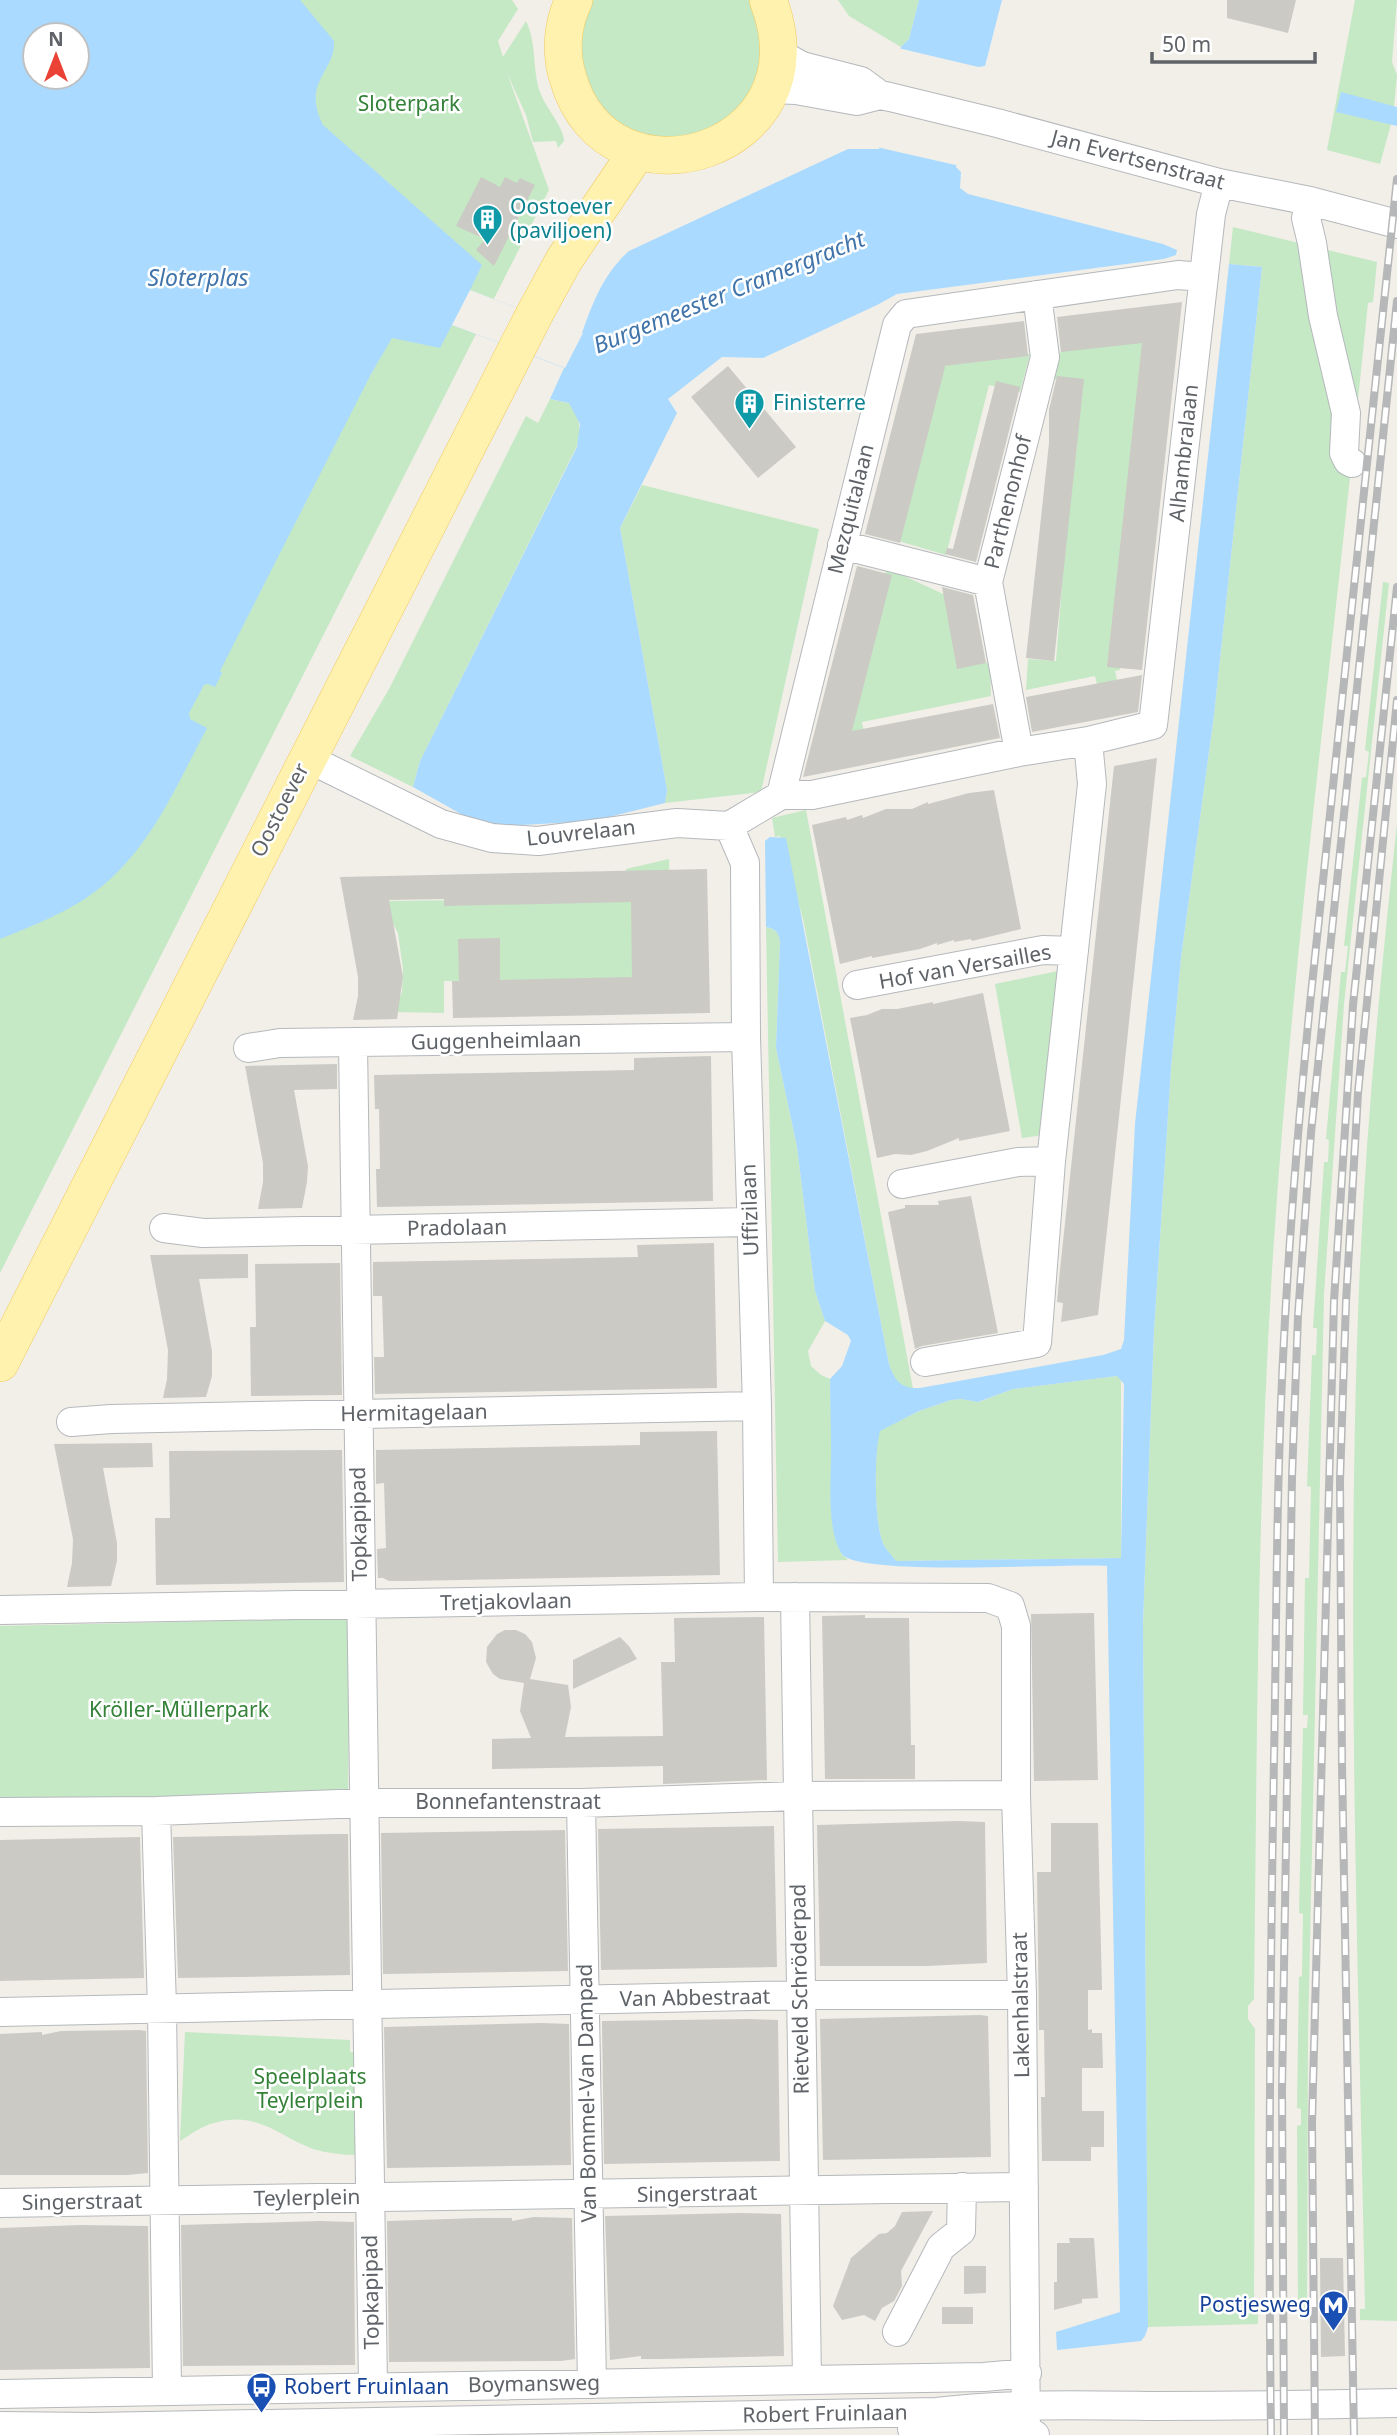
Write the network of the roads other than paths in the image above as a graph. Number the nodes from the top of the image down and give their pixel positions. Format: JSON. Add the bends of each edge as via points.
{"nodes":[{"id":1,"x":768,"y":0,"type":"edge"},
{"id":2,"x":570,"y":2,"type":"edge"},
{"id":3,"x":776,"y":71,"type":"junction"},
{"id":4,"x":622,"y":144,"type":"junction"},
{"id":5,"x":1219,"y":183,"type":"junction"},
{"id":6,"x":1310,"y":201,"type":"junction"},
{"id":7,"x":1397,"y":224,"type":"edge"},
{"id":8,"x":1204,"y":277,"type":"junction"},
{"id":9,"x":1037,"y":295,"type":"junction"},
{"id":10,"x":1352,"y":463,"type":"dead end"},
{"id":11,"x":842,"y":545,"type":"junction"},
{"id":12,"x":988,"y":582,"type":"junction"},
{"id":13,"x":1088,"y":741,"type":"junction"},
{"id":14,"x":1019,"y":751,"type":"junction"},
{"id":15,"x":307,"y":758,"type":"junction"},
{"id":16,"x":781,"y":795,"type":"junction"},
{"id":17,"x":729,"y":825,"type":"junction"},
{"id":18,"x":1074,"y":951,"type":"junction"},
{"id":19,"x":857,"y":985,"type":"dead end"},
{"id":20,"x":746,"y":1037,"type":"junction"},
{"id":21,"x":353,"y":1044,"type":"junction"},
{"id":22,"x":248,"y":1048,"type":"dead end"},
{"id":23,"x":1051,"y":1161,"type":"junction"},
{"id":24,"x":902,"y":1184,"type":"dead end"},
{"id":25,"x":750,"y":1222,"type":"junction"},
{"id":26,"x":164,"y":1228,"type":"dead end"},
{"id":27,"x":354,"y":1230,"type":"junction"},
{"id":28,"x":925,"y":1362,"type":"dead end"},
{"id":29,"x":0,"y":1363,"type":"edge"},
{"id":30,"x":757,"y":1406,"type":"junction"},
{"id":31,"x":357,"y":1414,"type":"junction"},
{"id":32,"x":71,"y":1422,"type":"dead end"},
{"id":33,"x":759,"y":1597,"type":"junction"},
{"id":34,"x":795,"y":1597,"type":"junction"},
{"id":35,"x":361,"y":1604,"type":"junction"},
{"id":36,"x":1010,"y":1606,"type":"joint"},
{"id":37,"x":2,"y":1610,"type":"edge"},
{"id":38,"x":1016,"y":1795,"type":"junction"},
{"id":39,"x":798,"y":1796,"type":"junction"},
{"id":40,"x":364,"y":1803,"type":"junction"},
{"id":41,"x":581,"y":1803,"type":"junction"},
{"id":42,"x":156,"y":1811,"type":"junction"},
{"id":43,"x":0,"y":1812,"type":"edge"},
{"id":44,"x":801,"y":1995,"type":"junction"},
{"id":45,"x":1022,"y":1995,"type":"junction"},
{"id":46,"x":585,"y":2000,"type":"junction"},
{"id":47,"x":367,"y":2004,"type":"junction"},
{"id":48,"x":162,"y":2008,"type":"junction"},
{"id":49,"x":0,"y":2011,"type":"edge"},
{"id":50,"x":962,"y":2187,"type":"junction"},
{"id":51,"x":1024,"y":2187,"type":"junction"},
{"id":52,"x":803,"y":2192,"type":"junction"},
{"id":53,"x":589,"y":2196,"type":"junction"},
{"id":54,"x":370,"y":2198,"type":"junction"},
{"id":55,"x":164,"y":2201,"type":"junction"},
{"id":56,"x":0,"y":2203,"type":"edge"},
{"id":57,"x":897,"y":2332,"type":"dead end"},
{"id":58,"x":1027,"y":2373,"type":"junction"},
{"id":59,"x":807,"y":2380,"type":"junction"},
{"id":60,"x":592,"y":2384,"type":"junction"},
{"id":61,"x":373,"y":2386,"type":"junction"},
{"id":62,"x":167,"y":2390,"type":"junction"},
{"id":63,"x":0,"y":2394,"type":"edge"},
{"id":64,"x":1397,"y":2403,"type":"edge"},
{"id":65,"x":1026,"y":2405,"type":"junction"},
{"id":66,"x":0,"y":2426,"type":"edge"},
{"id":67,"x":640,"y":2435,"type":"edge"},
{"id":68,"x":1026,"y":2435,"type":"edge"},
{"id":69,"x":1035,"y":2435,"type":"edge"}],
"edges":[{"from":1,"to":3,"type":"main road","via":[[777,23]]},
{"from":2,"to":4,"type":"main road","via":[[563,36],[572,92],[587,116]]},
{"from":3,"to":4,"type":"main road","via":[[757,115],[734,136],[707,150],[677,156]]},
{"from":3,"to":5,"type":"street","name":"Jan Evertsenstraat","via":[[796,90],[857,101],[885,96]]},
{"from":4,"to":15,"type":"main road","name":"Oostoever","via":[[579,212],[564,260]]},
{"from":5,"to":6,"type":"street","name":"Jan Evertsenstraat"},
{"from":5,"to":8,"type":"street","name":"Alhambralaan"},
{"from":6,"to":7,"type":"street","name":"Jan Evertsenstraat"},
{"from":6,"to":10,"type":"street","via":[[1306,218],[1346,413],[1343,453]]},
{"from":8,"to":9,"type":"street","name":"Mezquitalaan","via":[[1178,275]]},
{"from":8,"to":13,"type":"street","name":"Alhambralaan","via":[[1153,725]]},
{"from":9,"to":11,"type":"street","name":"Mezquitalaan","via":[[906,314],[897,325]]},
{"from":9,"to":12,"type":"street","name":"Parthenonhof","via":[[1045,357]]},
{"from":11,"to":12,"type":"street"},
{"from":11,"to":16,"type":"street","name":"Mezquitalaan"},
{"from":12,"to":14,"type":"street","name":"Parthenonhof"},
{"from":13,"to":14,"type":"street"},
{"from":13,"to":18,"type":"street","name":"Hof van Versailles","via":[[1092,784]]},
{"from":14,"to":16,"type":"street","via":[[811,795]]},
{"from":15,"to":17,"type":"street","name":"Louvrelaan","via":[[441,824],[492,838],[538,841],[677,823]]},
{"from":15,"to":29,"type":"main road","name":"Oostoever"},
{"from":16,"to":17,"type":"street"},
{"from":17,"to":20,"type":"street","name":"Uffizilaan","via":[[745,863]]},
{"from":18,"to":19,"type":"street","name":"Hof van Versailles","via":[[1043,950]]},
{"from":18,"to":23,"type":"street","name":"Hof van Versailles"},
{"from":20,"to":21,"type":"street","name":"Guggenheimlaan"},
{"from":20,"to":25,"type":"street","name":"Uffizilaan"},
{"from":21,"to":22,"type":"street","name":"Guggenheimlaan","via":[[280,1043]]},
{"from":21,"to":27,"type":"street","name":"Topkapipad"},
{"from":23,"to":24,"type":"street","via":[[1018,1162]]},
{"from":23,"to":28,"type":"street","name":"Hof van Versailles","via":[[1037,1343]]},
{"from":25,"to":27,"type":"street","name":"Pradolaan"},
{"from":25,"to":30,"type":"street","name":"Uffizilaan"},
{"from":26,"to":27,"type":"street","name":"Pradolaan","via":[[203,1233]]},
{"from":27,"to":31,"type":"street","name":"Topkapipad"},
{"from":30,"to":31,"type":"street","name":"Hermitagelaan"},
{"from":30,"to":33,"type":"street","name":"Uffizilaan"},
{"from":31,"to":32,"type":"street","name":"Hermitagelaan"},
{"from":31,"to":35,"type":"street","name":"Topkapipad"},
{"from":33,"to":34,"type":"street","name":"Tretjakovlaan"},
{"from":33,"to":35,"type":"street","name":"Tretjakovlaan"},
{"from":34,"to":36,"type":"street","name":"Tretjakovlaan","via":[[988,1598]]},
{"from":34,"to":39,"type":"street","name":"Rietveld Schröderpad"},
{"from":35,"to":37,"type":"street","name":"Tretjakovlaan"},
{"from":35,"to":40,"type":"street","name":"Topkapipad"},
{"from":36,"to":38,"type":"street","name":"Lakenhalstraat","via":[[1016,1626]]},
{"from":38,"to":39,"type":"street","name":"Bonnefantenstraat"},
{"from":38,"to":45,"type":"street","name":"Lakenhalstraat"},
{"from":39,"to":41,"type":"street","name":"Bonnefantenstraat"},
{"from":39,"to":44,"type":"street","name":"Rietveld Schröderpad"},
{"from":40,"to":41,"type":"street","name":"Bonnefantenstraat"},
{"from":40,"to":42,"type":"street","name":"Bonnefantenstraat"},
{"from":40,"to":47,"type":"street","name":"Topkapipad"},
{"from":41,"to":46,"type":"street","name":"Van Bommel-Van Dampad"},
{"from":42,"to":43,"type":"street","name":"Bonnefantenstraat"},
{"from":42,"to":48,"type":"street"},
{"from":44,"to":45,"type":"street","name":"Van Abbestraat"},
{"from":44,"to":46,"type":"street","name":"Van Abbestraat"},
{"from":44,"to":52,"type":"street","name":"Rietveld Schröderpad"},
{"from":45,"to":51,"type":"street","name":"Lakenhalstraat"},
{"from":46,"to":47,"type":"street","name":"Van Abbestraat"},
{"from":46,"to":53,"type":"street","name":"Van Bommel-Van Dampad"},
{"from":47,"to":48,"type":"street"},
{"from":47,"to":54,"type":"street","name":"Teylerplein"},
{"from":48,"to":49,"type":"street"},
{"from":48,"to":55,"type":"street"},
{"from":50,"to":51,"type":"street","name":"Singerstraat"},
{"from":50,"to":52,"type":"street","name":"Singerstraat"},
{"from":50,"to":57,"type":"street","via":[[961,2231],[942,2247]]},
{"from":51,"to":58,"type":"street","name":"Lakenhalstraat"},
{"from":52,"to":53,"type":"street","name":"Singerstraat"},
{"from":52,"to":59,"type":"street","name":"Rietveld Schröderpad"},
{"from":53,"to":54,"type":"street","name":"Singerstraat"},
{"from":53,"to":60,"type":"street","name":"Van Bommel-Van Dampad"},
{"from":54,"to":55,"type":"street","name":"Teylerplein"},
{"from":54,"to":61,"type":"street","name":"Topkapipad"},
{"from":55,"to":56,"type":"street","name":"Singerstraat"},
{"from":55,"to":62,"type":"street"},
{"from":58,"to":59,"type":"street","name":"Boymansweg"},
{"from":58,"to":65,"type":"street","name":"Lakenhalstraat"},
{"from":59,"to":60,"type":"street","name":"Boymansweg"},
{"from":60,"to":61,"type":"street","name":"Boymansweg"},
{"from":61,"to":62,"type":"street","name":"Boymansweg"},
{"from":62,"to":63,"type":"street","name":"Boymansweg"},
{"from":64,"to":65,"type":"street","name":"Robert Fruinlaan"},
{"from":65,"to":66,"type":"street","name":"Robert Fruinlaan","via":[[937,2412]]},
{"from":65,"to":68,"type":"street","name":"Lakenhalstraat"},
{"from":67,"to":68,"type":"street","name":"Robert Fruinlaan","via":[[925,2429]]},
{"from":68,"to":69,"type":"street","name":"Robert Fruinlaan"}]}
